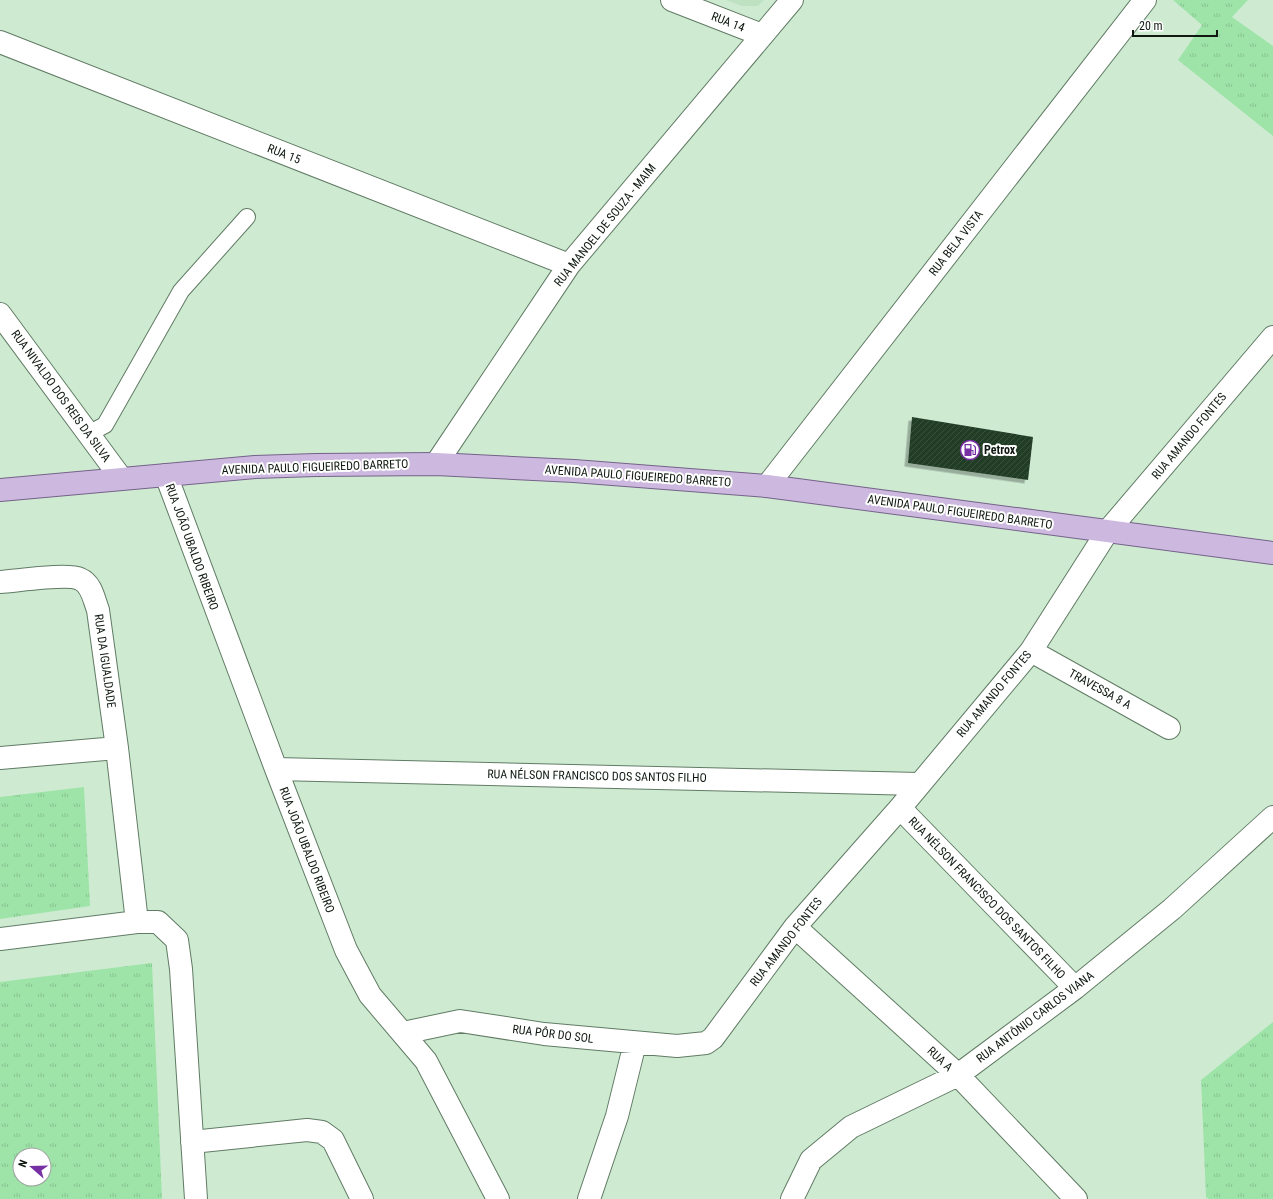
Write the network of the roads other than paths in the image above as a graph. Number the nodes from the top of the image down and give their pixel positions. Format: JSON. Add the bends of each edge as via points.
{"nodes":[{"id":1,"x":672,"y":0,"type":"edge"},
{"id":2,"x":792,"y":0,"type":"edge"},
{"id":3,"x":1145,"y":0,"type":"edge"},
{"id":4,"x":762,"y":35,"type":"junction"},
{"id":5,"x":0,"y":42,"type":"edge"},
{"id":6,"x":247,"y":217,"type":"dead end"},
{"id":7,"x":569,"y":265,"type":"junction"},
{"id":8,"x":0,"y":314,"type":"edge"},
{"id":9,"x":1273,"y":337,"type":"edge"},
{"id":10,"x":88,"y":434,"type":"junction"},
{"id":11,"x":436,"y":464,"type":"junction"},
{"id":12,"x":166,"y":475,"type":"junction"},
{"id":13,"x":121,"y":478,"type":"junction"},
{"id":14,"x":767,"y":486,"type":"junction"},
{"id":15,"x":0,"y":490,"type":"edge"},
{"id":16,"x":1107,"y":532,"type":"junction"},
{"id":17,"x":1273,"y":554,"type":"edge"},
{"id":18,"x":0,"y":582,"type":"edge"},
{"id":19,"x":1031,"y":651,"type":"junction"},
{"id":20,"x":1169,"y":728,"type":"dead end"},
{"id":21,"x":117,"y":748,"type":"junction"},
{"id":22,"x":0,"y":758,"type":"edge"},
{"id":23,"x":276,"y":769,"type":"junction"},
{"id":24,"x":919,"y":784,"type":"junction"},
{"id":25,"x":900,"y":808,"type":"junction"},
{"id":26,"x":1273,"y":817,"type":"edge"},
{"id":27,"x":137,"y":922,"type":"junction"},
{"id":28,"x":795,"y":926,"type":"junction"},
{"id":29,"x":0,"y":939,"type":"edge"},
{"id":30,"x":1075,"y":988,"type":"junction"},
{"id":31,"x":403,"y":1033,"type":"junction"},
{"id":32,"x":634,"y":1043,"type":"junction"},
{"id":33,"x":706,"y":1043,"type":"joint"},
{"id":34,"x":958,"y":1075,"type":"junction"},
{"id":35,"x":192,"y":1142,"type":"junction"},
{"id":36,"x":196,"y":1199,"type":"edge"},
{"id":37,"x":362,"y":1199,"type":"edge"},
{"id":38,"x":498,"y":1199,"type":"edge"},
{"id":39,"x":589,"y":1199,"type":"edge"},
{"id":40,"x":792,"y":1199,"type":"edge"},
{"id":41,"x":1076,"y":1199,"type":"edge"}],
"edges":[{"from":1,"to":4,"type":"street","name":"RUA 14"},
{"from":2,"to":4,"type":"street","name":"RUA MANOEL DE SOUZA - MAIM"},
{"from":3,"to":14,"type":"street","name":"RUA BELA VISTA"},
{"from":4,"to":7,"type":"street","name":"RUA MANOEL DE SOUZA - MAIM"},
{"from":5,"to":7,"type":"street","name":"RUA 15"},
{"from":6,"to":10,"type":"lane","via":[[181,292],[105,425]]},
{"from":7,"to":11,"type":"street","name":"RUA MANOEL DE SOUZA - MAIM"},
{"from":8,"to":10,"type":"street","name":"RUA NIVALDO DOS REIS DA SILVA"},
{"from":9,"to":16,"type":"street","name":"RUA AMANDO FONTES"},
{"from":10,"to":13,"type":"street","name":"RUA NIVALDO DOS REIS DA SILVA"},
{"from":11,"to":12,"type":"main road","name":"AVENIDA PAULO FIGUEIREDO BARRETO","via":[[256,467]]},
{"from":11,"to":14,"type":"main road","name":"AVENIDA PAULO FIGUEIREDO BARRETO","via":[[574,471]]},
{"from":12,"to":13,"type":"main road","name":"AVENIDA PAULO FIGUEIREDO BARRETO"},
{"from":12,"to":23,"type":"street","name":"RUA JOÃO UBALDO RIBEIRO"},
{"from":13,"to":15,"type":"main road","name":"AVENIDA PAULO FIGUEIREDO BARRETO"},
{"from":14,"to":16,"type":"main road","name":"AVENIDA PAULO FIGUEIREDO BARRETO"},
{"from":16,"to":17,"type":"main road","name":"AVENIDA PAULO FIGUEIREDO BARRETO"},
{"from":16,"to":19,"type":"street","name":"RUA AMANDO FONTES"},
{"from":18,"to":21,"type":"street","name":"RUA DA IGUALDADE","via":[[66,577],[81,579],[91,589],[98,610]]},
{"from":19,"to":20,"type":"street","name":"TRAVESSA 8 A"},
{"from":19,"to":24,"type":"street","name":"RUA AMANDO FONTES"},
{"from":21,"to":22,"type":"street"},
{"from":21,"to":27,"type":"street","name":"RUA DA IGUALDADE"},
{"from":23,"to":24,"type":"street","name":"RUA NÉLSON FRANCISCO DOS SANTOS FILHO"},
{"from":23,"to":31,"type":"street","name":"RUA JOÃO UBALDO RIBEIRO","via":[[346,950],[370,995]]},
{"from":24,"to":25,"type":"street","name":"RUA AMANDO FONTES"},
{"from":25,"to":28,"type":"street","name":"RUA AMANDO FONTES"},
{"from":25,"to":30,"type":"street","name":"RUA NÉLSON FRANCISCO DOS SANTOS FILHO"},
{"from":26,"to":30,"type":"street","name":"RUA ANTÔNIO CARLOS VIANA","via":[[1172,909]]},
{"from":27,"to":29,"type":"street"},
{"from":27,"to":35,"type":"street","via":[[158,922],[177,940]]},
{"from":28,"to":33,"type":"street","name":"RUA AMANDO FONTES","via":[[720,1031]]},
{"from":28,"to":34,"type":"street","name":"RUA A"},
{"from":30,"to":34,"type":"street","name":"RUA ANTÔNIO CARLOS VIANA"},
{"from":31,"to":32,"type":"street","name":"RUA PÔR DO SOL","via":[[460,1021],[544,1034]]},
{"from":31,"to":38,"type":"street","name":"RUA JOÃO UBALDO RIBEIRO","via":[[426,1061]]},
{"from":32,"to":33,"type":"street","name":"RUA PÔR DO SOL","via":[[677,1046]]},
{"from":32,"to":39,"type":"street","via":[[617,1116]]},
{"from":34,"to":40,"type":"street","name":"RUA ANTÔNIO CARLOS VIANA","via":[[851,1127],[838,1136],[811,1160]]},
{"from":34,"to":41,"type":"street","name":"RUA A"},
{"from":35,"to":36,"type":"street"},
{"from":35,"to":37,"type":"street","via":[[307,1130],[322,1132],[333,1140]]}]}
